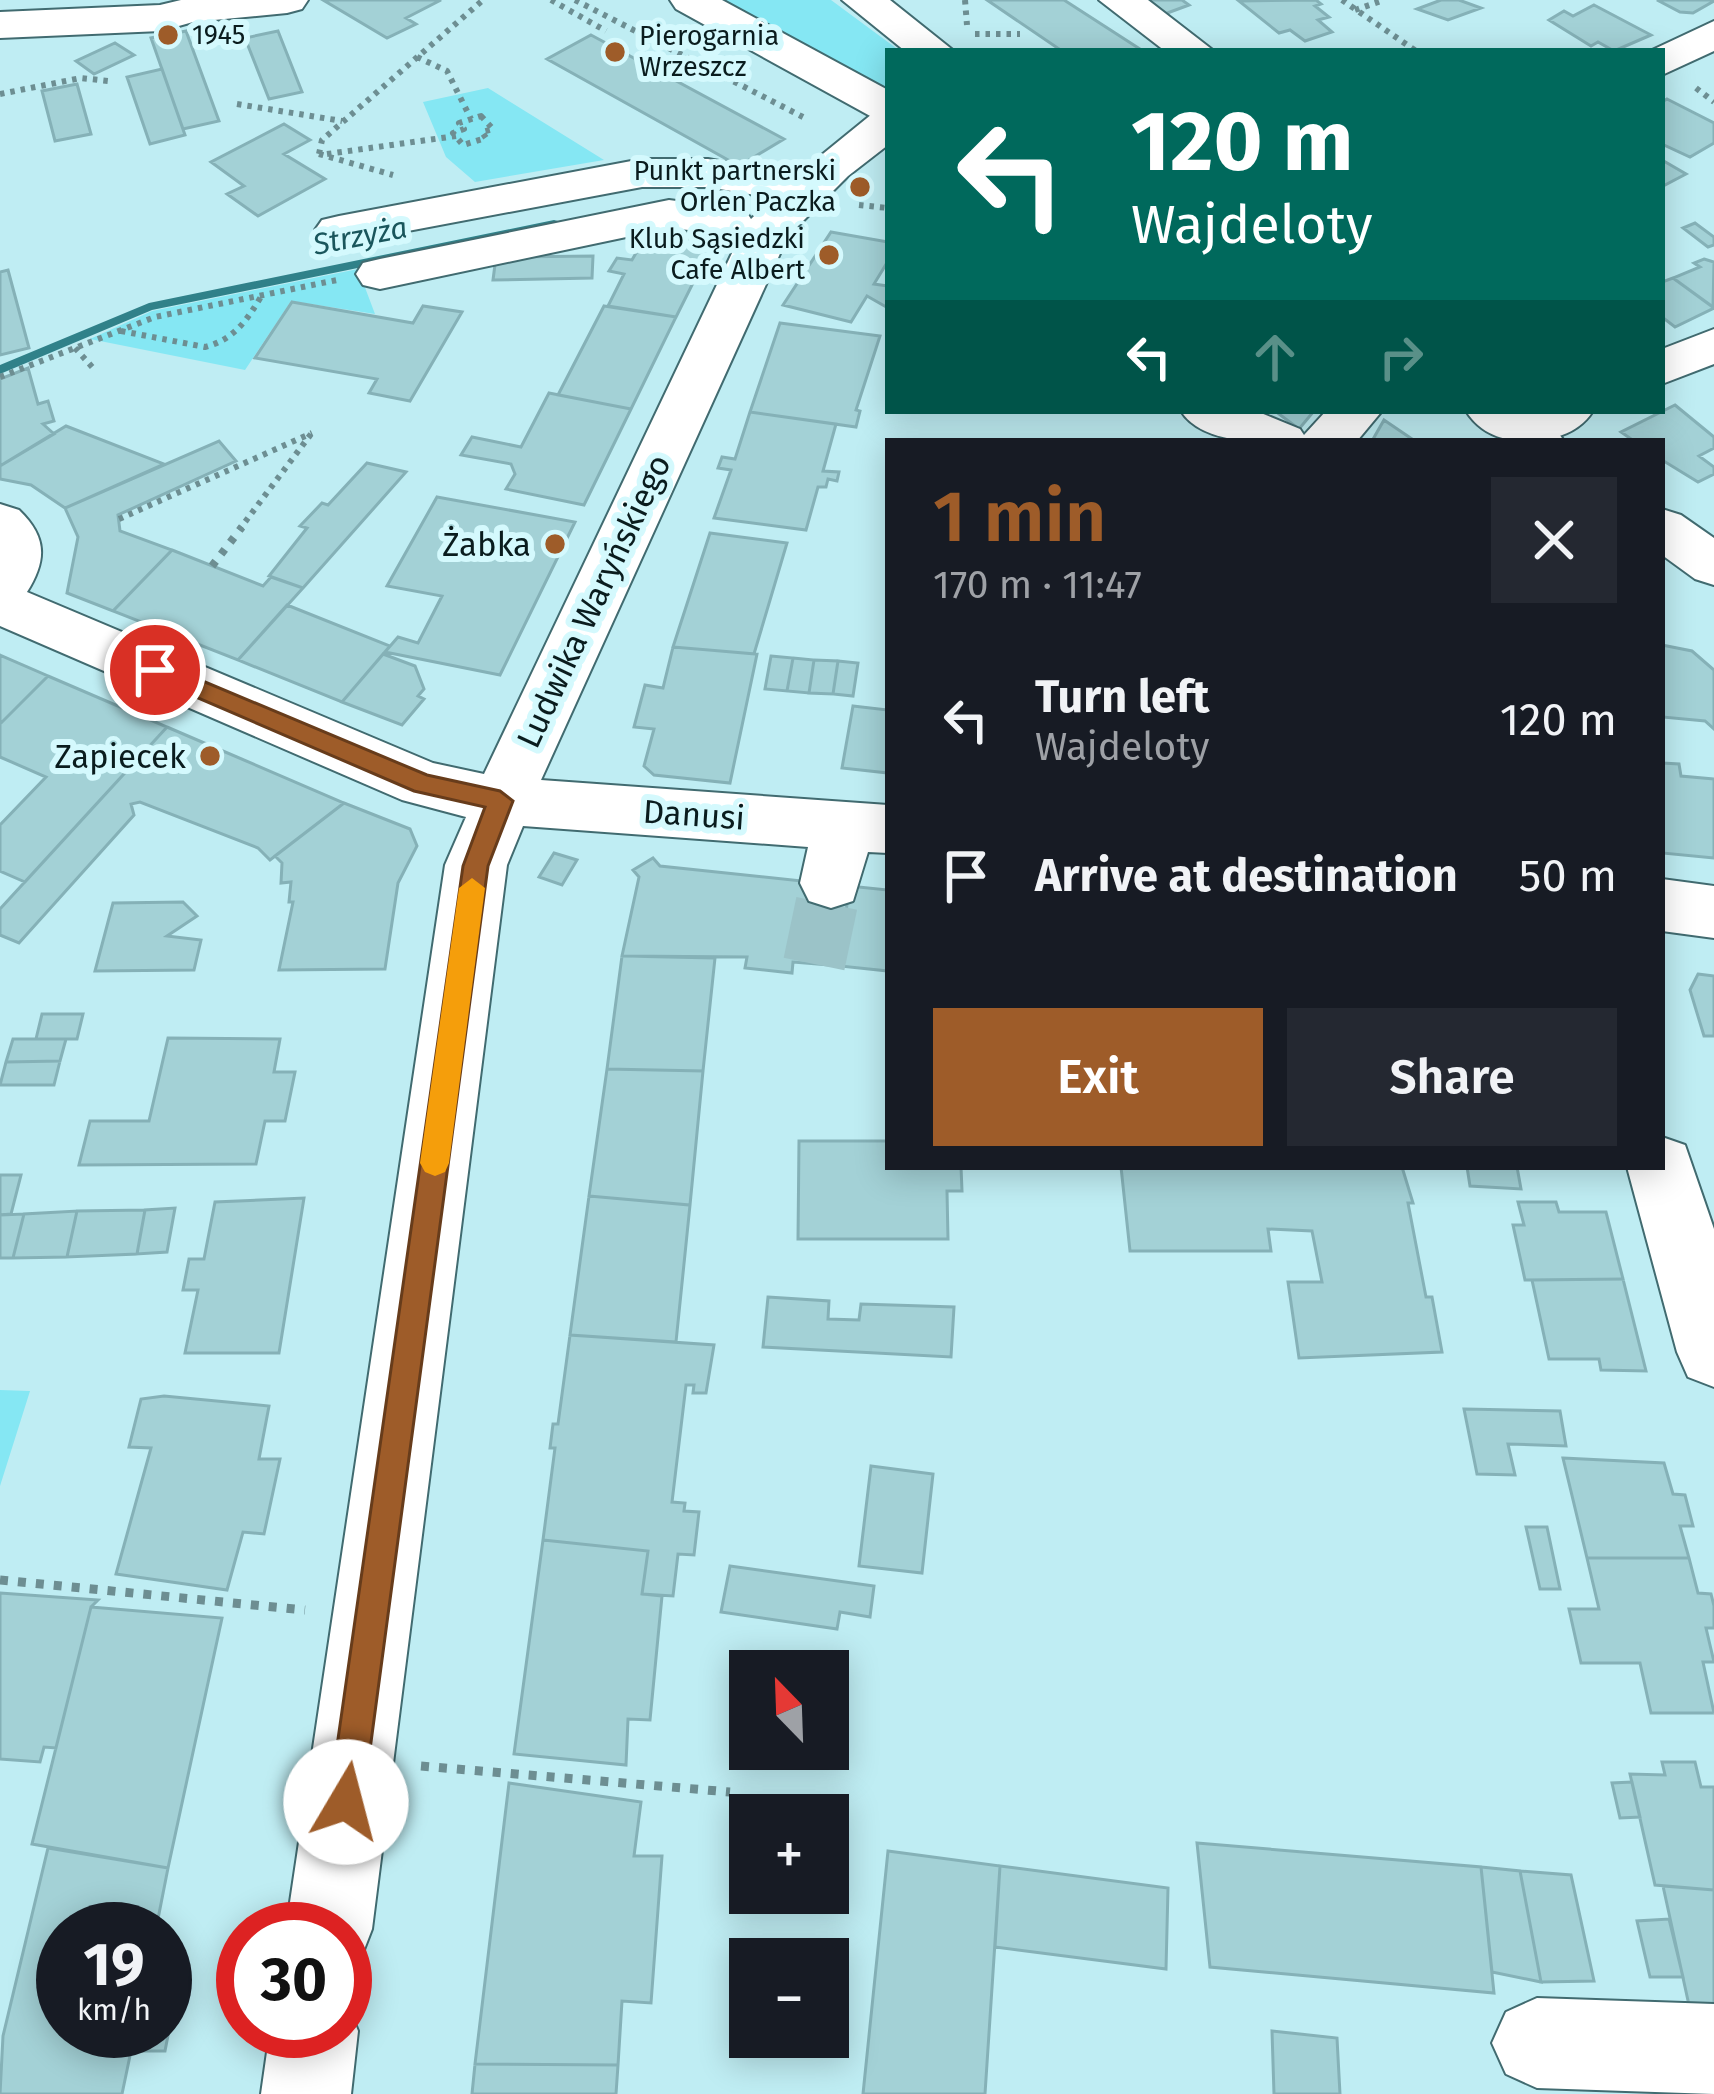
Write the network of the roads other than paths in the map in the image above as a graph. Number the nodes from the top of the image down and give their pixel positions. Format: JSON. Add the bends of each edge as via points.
{"nodes":[{"id":1,"x":287,"y":0,"type":"edge"},
{"id":2,"x":691,"y":0,"type":"edge"},
{"id":3,"x":863,"y":0,"type":"edge"},
{"id":4,"x":1120,"y":0,"type":"edge"},
{"id":5,"x":0,"y":26,"type":"edge"},
{"id":6,"x":936,"y":45,"type":"edge"},
{"id":7,"x":1189,"y":48,"type":"edge"},
{"id":8,"x":1684,"y":50,"type":"edge"},
{"id":9,"x":1714,"y":83,"type":"edge"},
{"id":10,"x":878,"y":124,"type":"edge"},
{"id":11,"x":805,"y":190,"type":"junction"},
{"id":12,"x":339,"y":230,"type":"dead end"},
{"id":13,"x":766,"y":230,"type":"junction"},
{"id":14,"x":380,"y":274,"type":"road end"},
{"id":15,"x":1714,"y":345,"type":"edge"},
{"id":16,"x":1665,"y":367,"type":"edge"},
{"id":17,"x":1214,"y":414,"type":"edge"},
{"id":18,"x":1353,"y":414,"type":"edge"},
{"id":19,"x":1274,"y":438,"type":"edge"},
{"id":20,"x":1329,"y":438,"type":"edge"},
{"id":21,"x":0,"y":523,"type":"edge"},
{"id":22,"x":1665,"y":530,"type":"edge"},
{"id":23,"x":1714,"y":565,"type":"edge"},
{"id":24,"x":0,"y":587,"type":"edge"},
{"id":25,"x":0,"y":603,"type":"edge"},
{"id":26,"x":500,"y":801,"type":"junction"},
{"id":27,"x":854,"y":846,"type":"edge"},
{"id":28,"x":1665,"y":905,"type":"edge"},
{"id":29,"x":1714,"y":912,"type":"edge"},
{"id":30,"x":1662,"y":1170,"type":"edge"},
{"id":31,"x":1714,"y":1352,"type":"edge"},
{"id":32,"x":332,"y":1902,"type":"edge"},
{"id":33,"x":1537,"y":2043,"type":"dead end"},
{"id":34,"x":1714,"y":2050,"type":"edge"},
{"id":35,"x":311,"y":2058,"type":"edge"},
{"id":36,"x":306,"y":2094,"type":"edge"}],
"edges":[{"from":1,"to":5,"type":"street","via":[[161,18]]},
{"from":2,"to":10,"type":"street"},
{"from":3,"to":6,"type":"street"},
{"from":4,"to":7,"type":"street"},
{"from":8,"to":9,"type":"street"},
{"from":10,"to":11,"type":"street","name":"Ludwika Waryńskiego"},
{"from":11,"to":12,"type":"street","via":[[708,172],[642,172]]},
{"from":11,"to":13,"type":"street","name":"Ludwika Waryńskiego"},
{"from":13,"to":14,"type":"street","via":[[669,214]]},
{"from":13,"to":26,"type":"street","name":"Ludwika Waryńskiego"},
{"from":15,"to":16,"type":"street"},
{"from":17,"to":19,"type":"street"},
{"from":18,"to":20,"type":"street"},
{"from":21,"to":24,"type":"street","via":[[16,540],[18,559]]},
{"from":22,"to":23,"type":"street"},
{"from":25,"to":26,"type":"street","name":"Danusi","via":[[423,784]]},
{"from":26,"to":27,"type":"street","name":"Danusi"},
{"from":26,"to":32,"type":"street","name":"Ludwika Waryńskiego","via":[[476,866]]},
{"from":28,"to":29,"type":"street"},
{"from":30,"to":31,"type":"street"},
{"from":33,"to":34,"type":"street"},
{"from":35,"to":36,"type":"street"}]}
